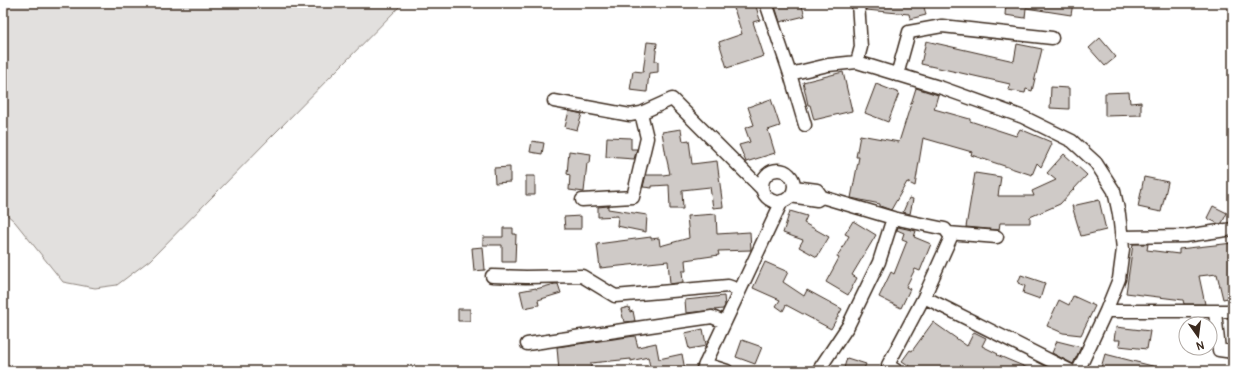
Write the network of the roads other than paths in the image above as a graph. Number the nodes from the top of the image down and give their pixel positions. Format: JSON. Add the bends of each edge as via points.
{"nodes":[{"id":1,"x":766,"y":3,"type":"edge"},
{"id":2,"x":858,"y":3,"type":"edge"},
{"id":3,"x":1052,"y":38,"type":"dead end"},
{"id":4,"x":857,"y":62,"type":"junction"},
{"id":5,"x":790,"y":74,"type":"junction"},
{"id":6,"x":898,"y":75,"type":"junction"},
{"id":7,"x":554,"y":101,"type":"dead end"},
{"id":8,"x":641,"y":114,"type":"junction"},
{"id":9,"x":805,"y":125,"type":"dead end"},
{"id":10,"x":765,"y":193,"type":"junction"},
{"id":11,"x":789,"y":195,"type":"junction"},
{"id":12,"x":582,"y":200,"type":"dead end"},
{"id":13,"x":893,"y":218,"type":"junction"},
{"id":14,"x":1233,"y":230,"type":"edge"},
{"id":15,"x":948,"y":233,"type":"junction"},
{"id":16,"x":766,"y":236,"type":"junction"},
{"id":17,"x":997,"y":237,"type":"dead end"},
{"id":18,"x":1122,"y":237,"type":"junction"},
{"id":19,"x":492,"y":276,"type":"dead end"},
{"id":20,"x":739,"y":290,"type":"junction"},
{"id":21,"x":924,"y":297,"type":"junction"},
{"id":22,"x":1106,"y":311,"type":"junction"},
{"id":23,"x":1233,"y":311,"type":"edge"},
{"id":24,"x":1216,"y":312,"type":"junction"},
{"id":25,"x":724,"y":322,"type":"junction"},
{"id":26,"x":528,"y":344,"type":"dead end"},
{"id":27,"x":1233,"y":352,"type":"edge"},
{"id":28,"x":704,"y":367,"type":"edge"},
{"id":29,"x":727,"y":371,"type":"edge"},
{"id":30,"x":818,"y":371,"type":"edge"},
{"id":31,"x":897,"y":371,"type":"edge"},
{"id":32,"x":1071,"y":371,"type":"edge"},
{"id":33,"x":1078,"y":371,"type":"edge"}],
"edges":[{"from":1,"to":5,"type":"street"},
{"from":2,"to":4,"type":"street","via":[[861,47]]},
{"from":3,"to":6,"type":"street","via":[[942,26],[909,32]]},
{"from":4,"to":5,"type":"street","via":[[828,65]]},
{"from":4,"to":6,"type":"street"},
{"from":5,"to":9,"type":"street"},
{"from":6,"to":18,"type":"street","via":[[942,88],[1023,118],[1072,141],[1096,163],[1114,191]]},
{"from":7,"to":8,"type":"street","via":[[630,115]]},
{"from":8,"to":10,"type":"street","via":[[672,99]]},
{"from":8,"to":12,"type":"street","via":[[647,138],[633,197]]},
{"from":10,"to":11,"type":"street","via":[[772,201]]},
{"from":10,"to":11,"type":"street","via":[[762,183],[768,174],[778,170],[791,178]]},
{"from":10,"to":16,"type":"street","via":[[769,210]]},
{"from":11,"to":13,"type":"street","via":[[816,190],[822,197]]},
{"from":11,"to":16,"type":"street"},
{"from":13,"to":15,"type":"street","via":[[945,229]]},
{"from":13,"to":30,"type":"street","via":[[879,262],[848,326]]},
{"from":14,"to":18,"type":"street","via":[[1185,236]]},
{"from":15,"to":17,"type":"street"},
{"from":15,"to":21,"type":"street","via":[[950,237]]},
{"from":16,"to":20,"type":"street"},
{"from":18,"to":22,"type":"street","via":[[1119,279]]},
{"from":19,"to":20,"type":"street","via":[[582,276],[615,296],[728,286]]},
{"from":20,"to":25,"type":"street"},
{"from":21,"to":31,"type":"street","via":[[888,365]]},
{"from":21,"to":32,"type":"street"},
{"from":22,"to":24,"type":"street"},
{"from":22,"to":33,"type":"street"},
{"from":23,"to":24,"type":"street"},
{"from":24,"to":27,"type":"street","via":[[1219,350]]},
{"from":25,"to":26,"type":"street","via":[[712,317]]},
{"from":25,"to":28,"type":"street"},
{"from":28,"to":29,"type":"street"}]}
